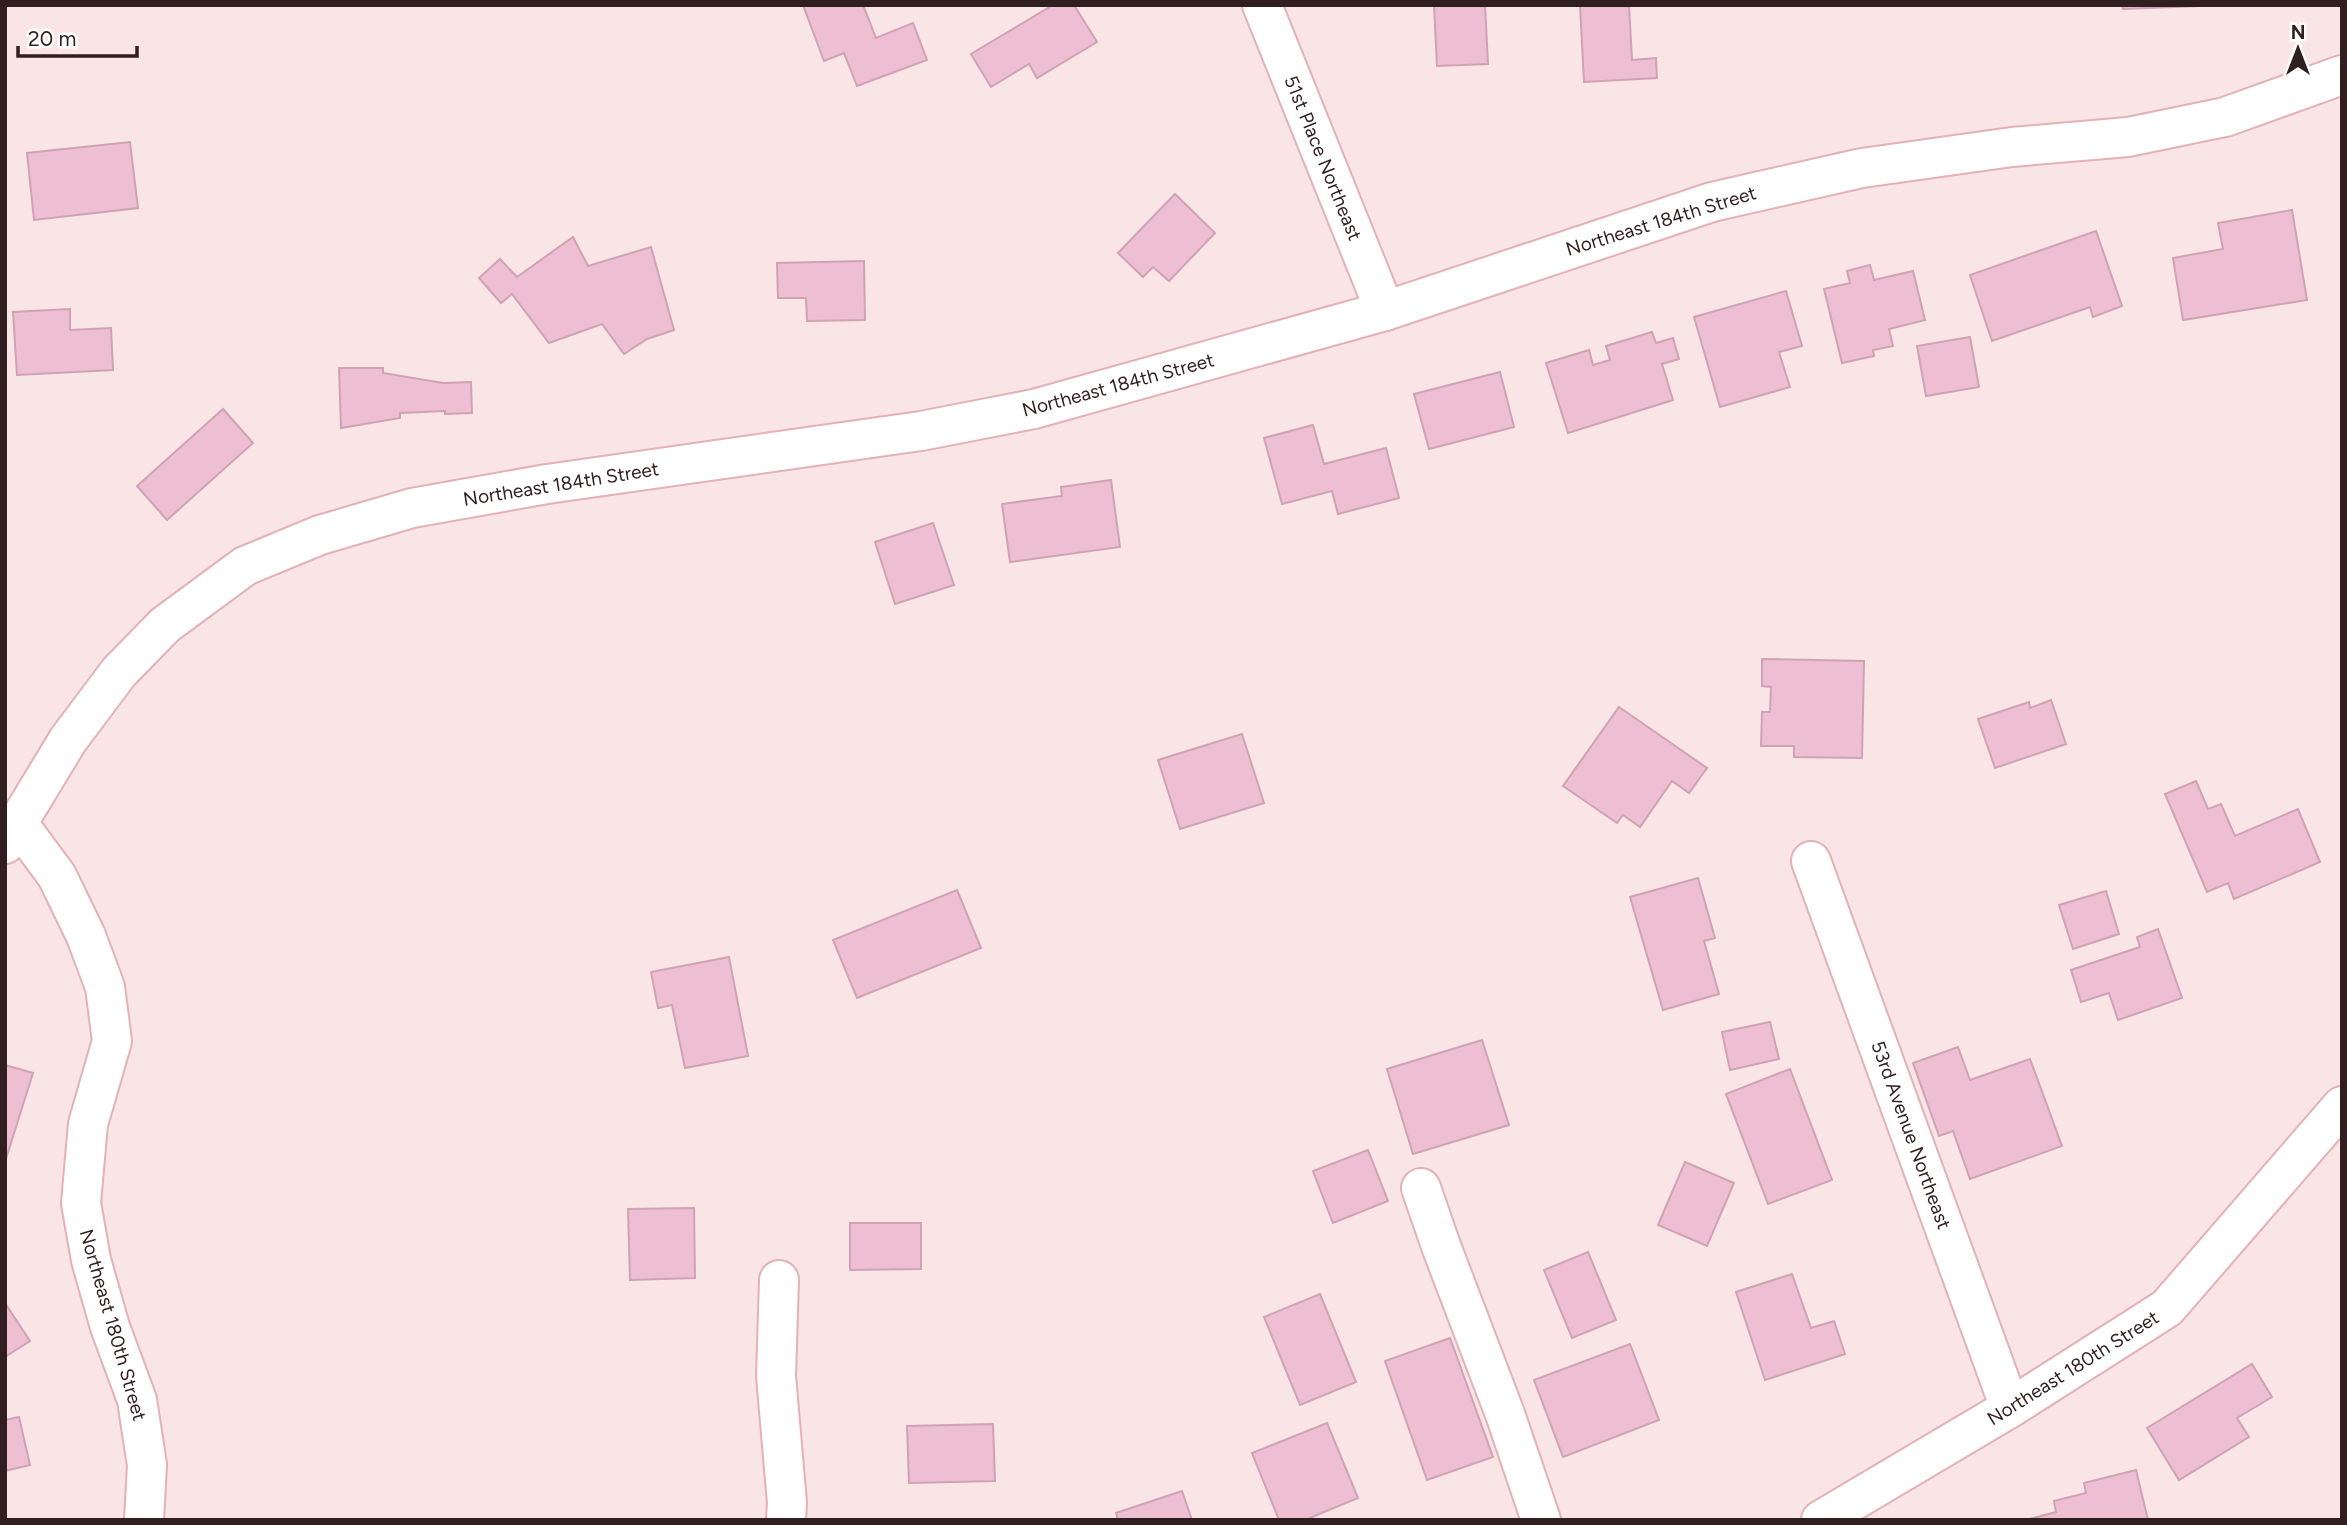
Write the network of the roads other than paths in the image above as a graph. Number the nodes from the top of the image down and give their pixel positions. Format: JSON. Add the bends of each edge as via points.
{"nodes":[{"id":1,"x":1262,"y":5,"type":"edge"},
{"id":2,"x":2342,"y":75,"type":"edge"},
{"id":3,"x":1385,"y":311,"type":"junction"},
{"id":4,"x":11,"y":833,"type":"edge"},
{"id":5,"x":1811,"y":861,"type":"dead end"},
{"id":6,"x":2342,"y":1106,"type":"edge"},
{"id":7,"x":1421,"y":1188,"type":"dead end"},
{"id":8,"x":779,"y":1280,"type":"dead end"},
{"id":9,"x":2010,"y":1408,"type":"junction"},
{"id":10,"x":144,"y":1520,"type":"edge"},
{"id":11,"x":786,"y":1520,"type":"edge"},
{"id":12,"x":1541,"y":1520,"type":"edge"},
{"id":13,"x":1821,"y":1520,"type":"edge"}],
"edges":[{"from":1,"to":3,"type":"street","name":"51st Place Northeast"},
{"from":2,"to":3,"type":"street","name":"Northeast 184th Street","via":[[2225,117],[2128,137],[2012,147],[1862,169],[1712,202]]},
{"from":3,"to":4,"type":"street","name":"Northeast 184th Street","via":[[1034,409],[921,431],[412,508],[320,535],[245,566],[165,625],[119,672],[68,740]]},
{"from":4,"to":10,"type":"street","name":"Northeast 180th Street","via":[[57,876],[105,987],[111,1041],[88,1124],[81,1203],[90,1260],[138,1400],[147,1465]]},
{"from":5,"to":9,"type":"street","name":"53rd Avenue Northeast"},
{"from":6,"to":9,"type":"street","name":"Northeast 180th Street","via":[[2167,1308]]},
{"from":7,"to":12,"type":"street"},
{"from":8,"to":11,"type":"street","via":[[776,1376]]},
{"from":9,"to":13,"type":"street","name":"Northeast 180th Street"}]}
